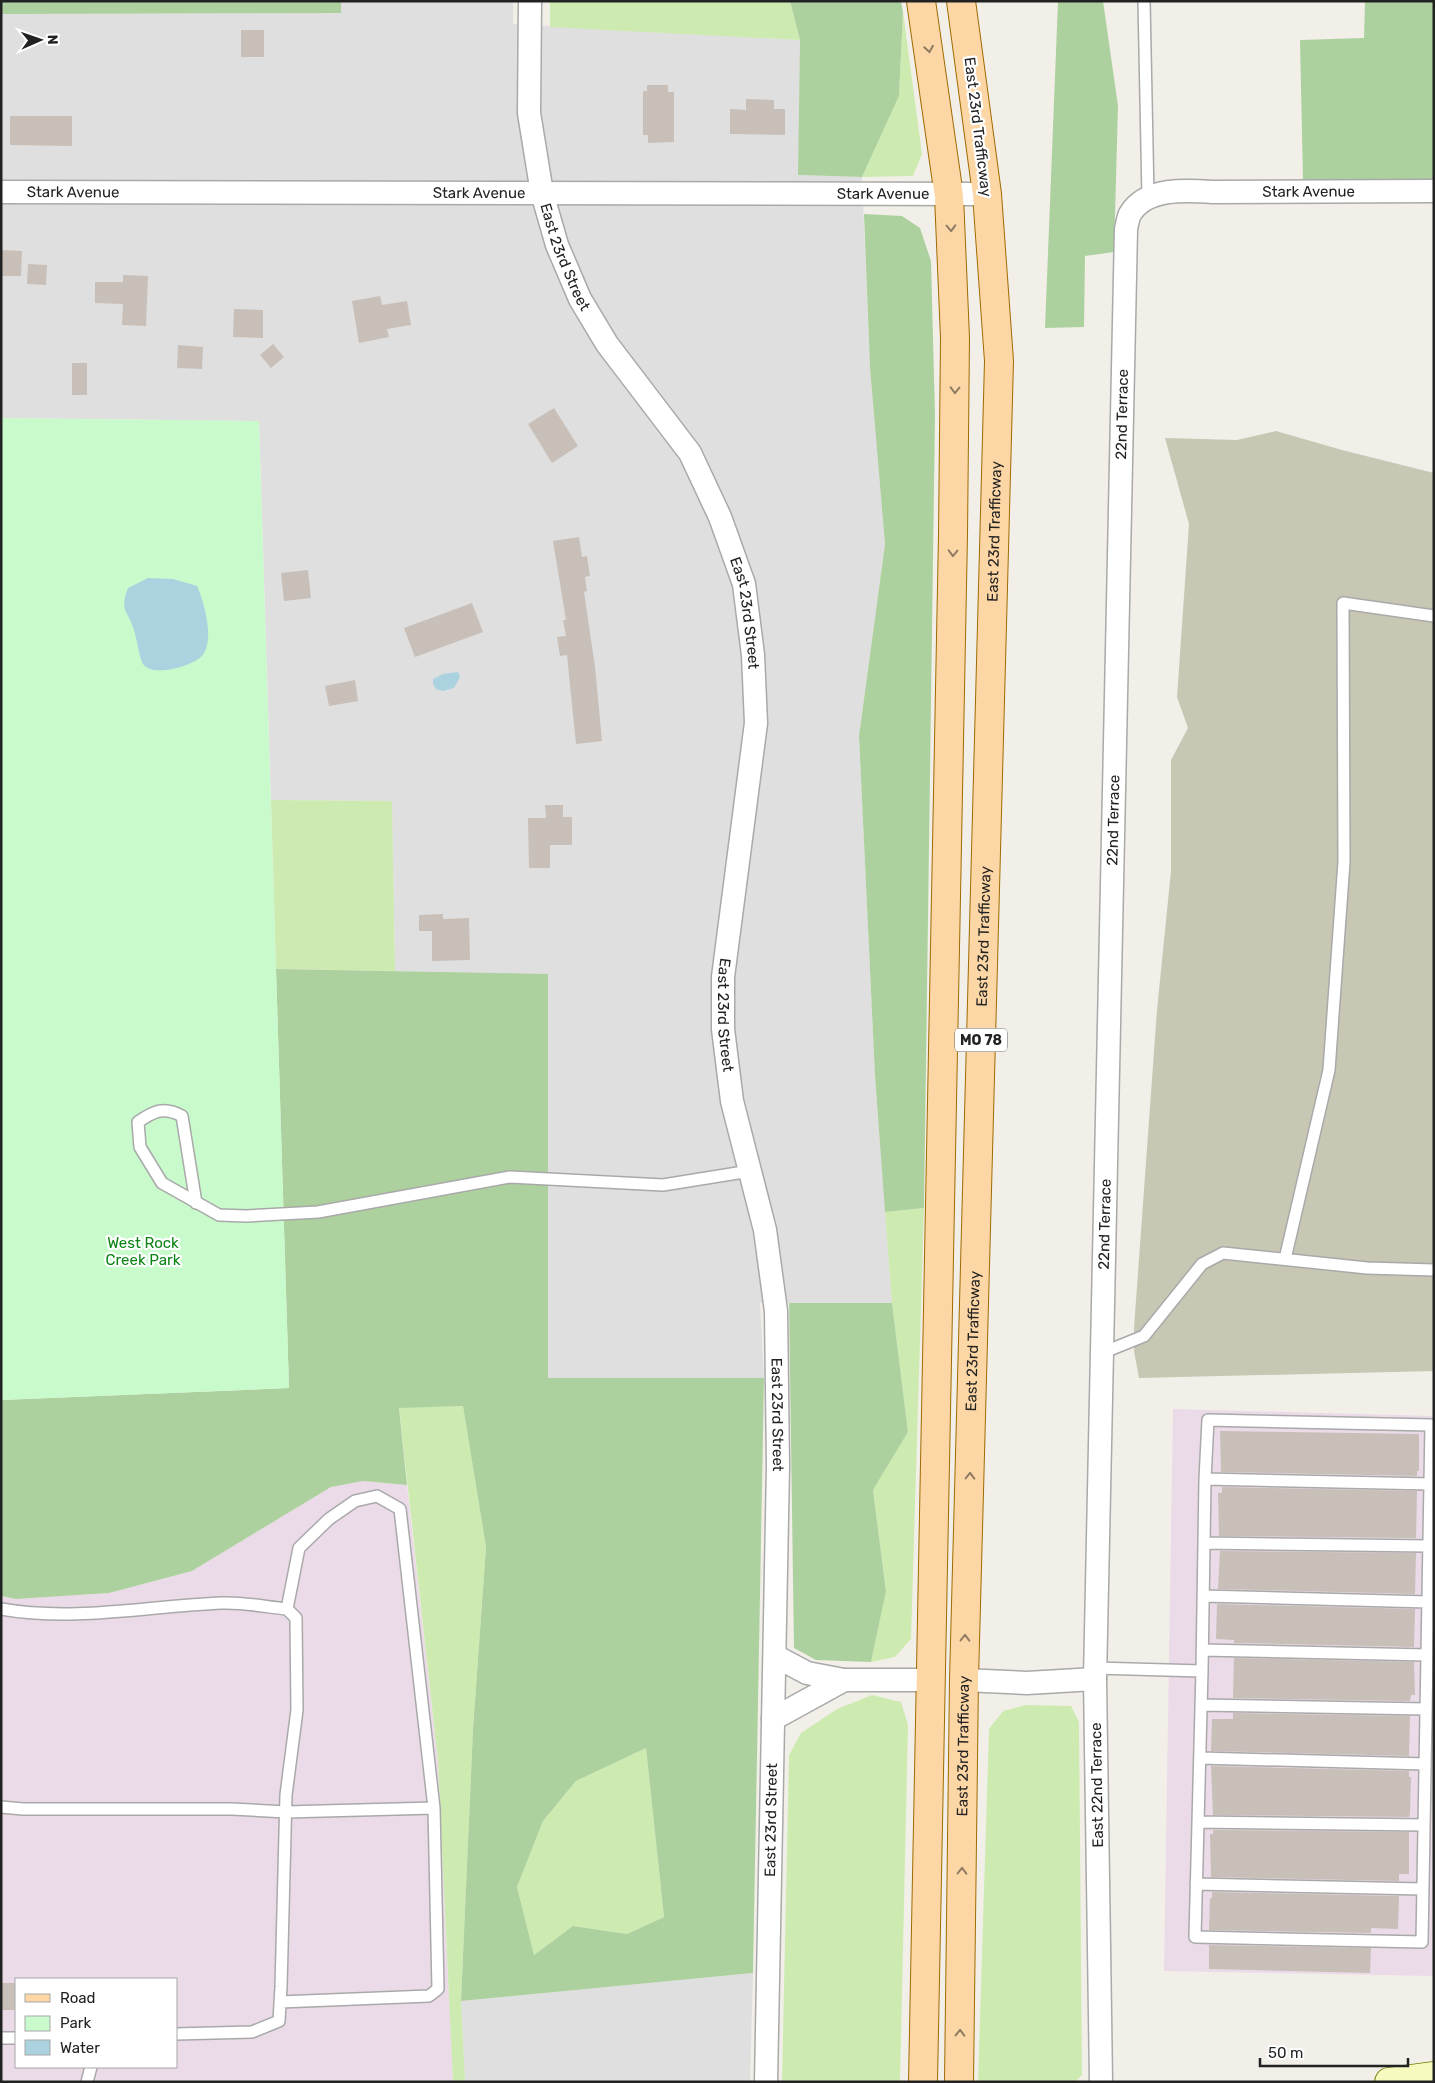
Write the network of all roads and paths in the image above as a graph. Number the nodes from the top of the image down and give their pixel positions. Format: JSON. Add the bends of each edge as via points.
{"nodes":[{"id":1,"x":530,"y":1,"type":"edge"},
{"id":2,"x":921,"y":1,"type":"edge"},
{"id":3,"x":961,"y":1,"type":"edge"},
{"id":4,"x":1144,"y":1,"type":"edge"},
{"id":5,"x":1434,"y":191,"type":"edge"},
{"id":6,"x":1,"y":192,"type":"edge"},
{"id":7,"x":542,"y":193,"type":"junction"},
{"id":8,"x":986,"y":194,"type":"junction"},
{"id":9,"x":949,"y":196,"type":"junction"},
{"id":10,"x":1148,"y":197,"type":"junction"},
{"id":11,"x":1434,"y":616,"type":"edge"},
{"id":12,"x":750,"y":1171,"type":"junction"},
{"id":13,"x":196,"y":1203,"type":"junction"},
{"id":14,"x":1285,"y":1259,"type":"junction"},
{"id":15,"x":1434,"y":1270,"type":"edge"},
{"id":16,"x":1102,"y":1353,"type":"junction"},
{"id":17,"x":1205,"y":1479,"type":"junction"},
{"id":18,"x":1430,"y":1484,"type":"junction"},
{"id":19,"x":1099,"y":1489,"type":"joint"},
{"id":20,"x":1204,"y":1543,"type":"junction"},
{"id":21,"x":1429,"y":1546,"type":"junction"},
{"id":22,"x":1204,"y":1596,"type":"junction"},
{"id":23,"x":1428,"y":1602,"type":"junction"},
{"id":24,"x":287,"y":1609,"type":"junction"},
{"id":25,"x":1,"y":1610,"type":"edge"},
{"id":26,"x":1202,"y":1650,"type":"junction"},
{"id":27,"x":1427,"y":1655,"type":"junction"},
{"id":28,"x":774,"y":1656,"type":"junction"},
{"id":29,"x":1202,"y":1671,"type":"junction"},
{"id":30,"x":1095,"y":1673,"type":"junction"},
{"id":31,"x":844,"y":1680,"type":"junction"},
{"id":32,"x":929,"y":1680,"type":"junction"},
{"id":33,"x":964,"y":1680,"type":"junction"},
{"id":34,"x":1201,"y":1705,"type":"junction"},
{"id":35,"x":1426,"y":1710,"type":"junction"},
{"id":36,"x":773,"y":1719,"type":"junction"},
{"id":37,"x":1200,"y":1758,"type":"junction"},
{"id":38,"x":1425,"y":1764,"type":"junction"},
{"id":39,"x":1,"y":1807,"type":"edge"},
{"id":40,"x":434,"y":1808,"type":"junction"},
{"id":41,"x":286,"y":1812,"type":"junction"},
{"id":42,"x":1198,"y":1822,"type":"junction"},
{"id":43,"x":1424,"y":1826,"type":"junction"},
{"id":44,"x":1196,"y":1884,"type":"junction"},
{"id":45,"x":1423,"y":1889,"type":"junction"},
{"id":46,"x":280,"y":2002,"type":"junction"},
{"id":47,"x":178,"y":2034,"type":"edge"},
{"id":48,"x":1,"y":2038,"type":"edge"},
{"id":49,"x":15,"y":2038,"type":"edge"},
{"id":50,"x":91,"y":2068,"type":"edge"},
{"id":51,"x":1434,"y":2076,"type":"edge"},
{"id":52,"x":88,"y":2082,"type":"edge"},
{"id":53,"x":766,"y":2082,"type":"edge"},
{"id":54,"x":923,"y":2082,"type":"edge"},
{"id":55,"x":959,"y":2082,"type":"edge"},
{"id":56,"x":1101,"y":2082,"type":"edge"},
{"id":57,"x":1389,"y":2082,"type":"edge"}],
"edges":[{"from":1,"to":7,"type":"street","name":"East 23rd Street","via":[[529,114]]},
{"from":2,"to":9,"type":"main road","number":"MO 78","one_way":true},
{"from":3,"to":8,"type":"main road","name":"East 23rd Trafficway","number":"MO 78"},
{"from":4,"to":10,"type":"lane"},
{"from":5,"to":10,"type":"street","name":"Stark Avenue","via":[[1213,192],[1184,189]]},
{"from":6,"to":7,"type":"street","name":"Stark Avenue"},
{"from":7,"to":9,"type":"street","name":"Stark Avenue"},
{"from":7,"to":12,"type":"street","name":"East 23rd Street","via":[[557,245],[580,299],[606,344],[690,453],[720,517],[744,584],[753,656],[756,723],[723,977],[724,1029],[732,1101]]},
{"from":8,"to":9,"type":"street","name":"Stark Avenue"},
{"from":33,"to":8,"type":"main road","name":"East 23rd Trafficway","number":"MO 78","one_way":true,"via":[[998,361]]},
{"from":9,"to":32,"type":"main road","number":"MO 78","one_way":true,"via":[[955,338],[953,535]]},
{"from":10,"to":16,"type":"street","name":"22nd Terrace","via":[[1130,214],[1126,229]]},
{"from":11,"to":14,"type":"lane","via":[[1343,603],[1344,862],[1329,1070]]},
{"from":12,"to":13,"type":"lane","via":[[663,1185],[510,1177],[318,1212],[219,1215]]},
{"from":12,"to":28,"type":"street","name":"East 23rd Street","via":[[765,1230],[776,1311],[778,1466]]},
{"from":13,"to":13,"type":"lane","via":[[162,1183],[140,1147],[138,1122],[151,1113],[170,1110],[182,1116]]},
{"from":14,"to":15,"type":"lane","via":[[1367,1268]]},
{"from":14,"to":16,"type":"lane","via":[[1223,1252],[1202,1264],[1144,1336]]},
{"from":16,"to":19,"type":"street","name":"22nd Terrace"},
{"from":17,"to":18,"type":"lane"},
{"from":17,"to":18,"type":"lane","via":[[1208,1420],[1431,1426]]},
{"from":17,"to":20,"type":"lane"},
{"from":18,"to":21,"type":"lane"},
{"from":19,"to":30,"type":"street","name":"East 22nd Terrace"},
{"from":20,"to":21,"type":"lane"},
{"from":20,"to":22,"type":"lane"},
{"from":21,"to":23,"type":"lane"},
{"from":22,"to":23,"type":"lane"},
{"from":22,"to":26,"type":"lane"},
{"from":23,"to":27,"type":"lane"},
{"from":24,"to":25,"type":"lane","via":[[225,1603],[78,1615]]},
{"from":24,"to":40,"type":"lane","via":[[299,1548],[329,1519],[355,1501],[377,1496],[400,1509]]},
{"from":24,"to":41,"type":"lane","via":[[296,1618],[297,1710]]},
{"from":26,"to":27,"type":"lane"},
{"from":26,"to":29,"type":"lane"},
{"from":27,"to":35,"type":"lane"},
{"from":28,"to":31,"type":"street","via":[[807,1673]]},
{"from":28,"to":36,"type":"street","name":"East 23rd Street"},
{"from":29,"to":30,"type":"lane"},
{"from":29,"to":34,"type":"lane"},
{"from":30,"to":33,"type":"street","via":[[1027,1683]]},
{"from":30,"to":56,"type":"street","name":"East 22nd Terrace"},
{"from":31,"to":32,"type":"street"},
{"from":31,"to":36,"type":"street"},
{"from":32,"to":54,"type":"main road","number":"MO 78"},
{"from":55,"to":33,"type":"main road","name":"East 23rd Trafficway","number":"MO 78","one_way":true},
{"from":34,"to":35,"type":"lane"},
{"from":34,"to":37,"type":"lane"},
{"from":35,"to":38,"type":"lane"},
{"from":36,"to":53,"type":"street","name":"East 23rd Street"},
{"from":37,"to":38,"type":"lane"},
{"from":37,"to":42,"type":"lane"},
{"from":38,"to":43,"type":"lane"},
{"from":39,"to":41,"type":"lane"},
{"from":40,"to":41,"type":"lane"},
{"from":40,"to":46,"type":"lane","via":[[438,1989],[429,1996]]},
{"from":41,"to":46,"type":"lane"},
{"from":42,"to":43,"type":"lane"},
{"from":42,"to":44,"type":"lane"},
{"from":43,"to":45,"type":"lane"},
{"from":44,"to":45,"type":"lane"},
{"from":44,"to":45,"type":"lane","via":[[1195,1937],[1422,1942]]},
{"from":46,"to":47,"type":"lane","via":[[279,2021],[252,2032]]},
{"from":48,"to":49,"type":"lane"},
{"from":50,"to":52,"type":"lane"},
{"from":51,"to":57,"type":"main road"}]}
